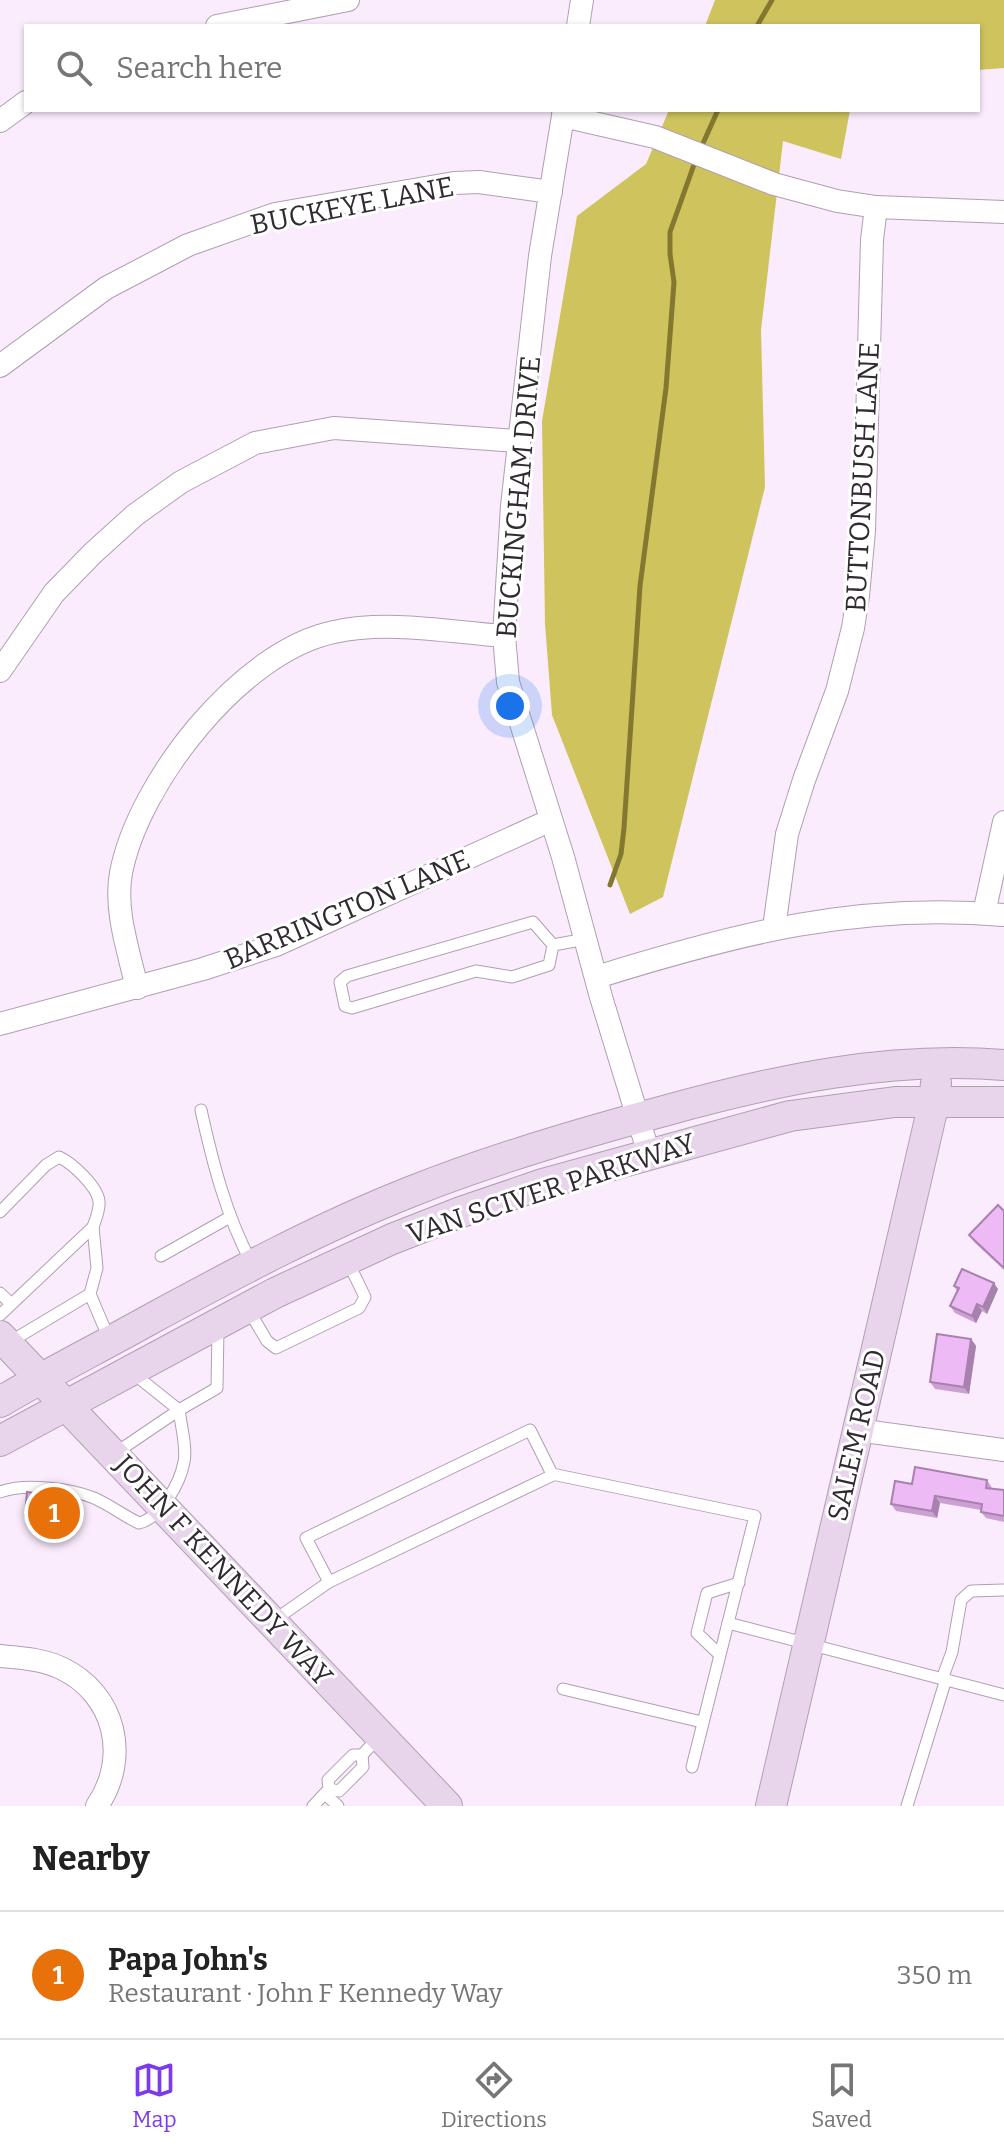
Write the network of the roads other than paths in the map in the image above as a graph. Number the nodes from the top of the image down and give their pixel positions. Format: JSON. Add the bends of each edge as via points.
{"nodes":[{"id":1,"x":348,"y":0,"type":"edge"},
{"id":2,"x":582,"y":0,"type":"edge"},
{"id":3,"x":227,"y":24,"type":"edge"},
{"id":4,"x":578,"y":24,"type":"edge"},
{"id":5,"x":24,"y":103,"type":"edge"},
{"id":6,"x":564,"y":113,"type":"edge"},
{"id":7,"x":0,"y":121,"type":"edge"},
{"id":8,"x":551,"y":192,"type":"junction"},
{"id":9,"x":876,"y":207,"type":"junction"},
{"id":10,"x":1004,"y":212,"type":"edge"},
{"id":11,"x":0,"y":366,"type":"edge"},
{"id":12,"x":518,"y":441,"type":"junction"},
{"id":13,"x":504,"y":636,"type":"junction"},
{"id":14,"x":0,"y":671,"type":"edge"},
{"id":15,"x":551,"y":820,"type":"junction"},
{"id":16,"x":1004,"y":822,"type":"edge"},
{"id":17,"x":994,"y":914,"type":"edge"},
{"id":18,"x":774,"y":928,"type":"junction"},
{"id":19,"x":586,"y":939,"type":"junction"},
{"id":20,"x":553,"y":945,"type":"junction"},
{"id":21,"x":597,"y":977,"type":"junction"},
{"id":22,"x":137,"y":988,"type":"junction"},
{"id":23,"x":0,"y":1024,"type":"edge"},
{"id":24,"x":938,"y":1063,"type":"junction"},
{"id":25,"x":1004,"y":1065,"type":"edge"},
{"id":26,"x":934,"y":1102,"type":"junction"},
{"id":27,"x":1004,"y":1102,"type":"edge"},
{"id":28,"x":201,"y":1110,"type":"dead end"},
{"id":29,"x":640,"y":1118,"type":"junction"},
{"id":30,"x":649,"y":1154,"type":"junction"},
{"id":31,"x":0,"y":1212,"type":"edge"},
{"id":32,"x":230,"y":1217,"type":"junction"},
{"id":33,"x":93,"y":1227,"type":"junction"},
{"id":34,"x":161,"y":1256,"type":"dead end"},
{"id":35,"x":347,"y":1259,"type":"junction"},
{"id":36,"x":252,"y":1264,"type":"junction"},
{"id":37,"x":0,"y":1293,"type":"edge"},
{"id":38,"x":90,"y":1294,"type":"junction"},
{"id":39,"x":11,"y":1304,"type":"junction"},
{"id":40,"x":247,"y":1308,"type":"junction"},
{"id":41,"x":218,"y":1324,"type":"junction"},
{"id":42,"x":2,"y":1331,"type":"edge"},
{"id":43,"x":110,"y":1342,"type":"junction"},
{"id":44,"x":130,"y":1371,"type":"junction"},
{"id":45,"x":42,"y":1379,"type":"junction"},
{"id":46,"x":0,"y":1402,"type":"edge"},
{"id":47,"x":67,"y":1405,"type":"junction"},
{"id":48,"x":179,"y":1410,"type":"junction"},
{"id":49,"x":857,"y":1430,"type":"junction"},
{"id":50,"x":0,"y":1441,"type":"edge"},
{"id":51,"x":1004,"y":1450,"type":"edge"},
{"id":52,"x":114,"y":1454,"type":"junction"},
{"id":53,"x":553,"y":1475,"type":"junction"},
{"id":54,"x":0,"y":1492,"type":"edge"},
{"id":55,"x":164,"y":1507,"type":"junction"},
{"id":56,"x":329,"y":1582,"type":"junction"},
{"id":57,"x":739,"y":1583,"type":"junction"},
{"id":58,"x":1004,"y":1590,"type":"edge"},
{"id":59,"x":272,"y":1621,"type":"junction"},
{"id":60,"x":728,"y":1623,"type":"junction"},
{"id":61,"x":808,"y":1644,"type":"junction"},
{"id":62,"x":719,"y":1654,"type":"junction"},
{"id":63,"x":0,"y":1656,"type":"edge"},
{"id":64,"x":944,"y":1679,"type":"junction"},
{"id":65,"x":563,"y":1689,"type":"dead end"},
{"id":66,"x":1004,"y":1695,"type":"edge"},
{"id":67,"x":702,"y":1722,"type":"junction"},
{"id":68,"x":372,"y":1746,"type":"junction"},
{"id":69,"x":692,"y":1767,"type":"dead end"},
{"id":70,"x":327,"y":1792,"type":"junction"},
{"id":71,"x":97,"y":1806,"type":"edge"},
{"id":72,"x":313,"y":1806,"type":"edge"},
{"id":73,"x":338,"y":1806,"type":"edge"},
{"id":74,"x":447,"y":1806,"type":"edge"},
{"id":75,"x":771,"y":1806,"type":"edge"},
{"id":76,"x":907,"y":1806,"type":"edge"}],
"edges":[{"from":1,"to":3,"type":"street"},
{"from":2,"to":4,"type":"street"},
{"from":5,"to":7,"type":"street"},
{"from":6,"to":8,"type":"street","name":"BUCKINGHAM DRIVE"},
{"from":6,"to":9,"type":"street","via":[[655,137],[806,193]]},
{"from":8,"to":11,"type":"street","name":"BUCKEYE LANE","via":[[454,183],[275,214],[160,258],[106,288]]},
{"from":8,"to":12,"type":"street","name":"BUCKINGHAM DRIVE"},
{"from":9,"to":10,"type":"street"},
{"from":9,"to":18,"type":"street","name":"BUTTONBUSH LANE","via":[[858,596],[837,691],[787,834]]},
{"from":12,"to":13,"type":"street","name":"BUCKINGHAM DRIVE"},
{"from":12,"to":14,"type":"street","via":[[334,428],[255,443],[181,482],[135,515],[54,593]]},
{"from":13,"to":15,"type":"street","name":"BUCKINGHAM DRIVE","via":[[508,682]]},
{"from":13,"to":22,"type":"street","via":[[387,628],[333,632],[285,651],[231,690],[176,757],[133,834],[120,897]]},
{"from":15,"to":19,"type":"street","name":"BUCKINGHAM DRIVE"},
{"from":15,"to":22,"type":"street","name":"BARRINGTON LANE","via":[[276,945]]},
{"from":16,"to":17,"type":"street"},
{"from":17,"to":18,"type":"street","via":[[871,914]]},
{"from":18,"to":21,"type":"street"},
{"from":19,"to":20,"type":"lane"},
{"from":19,"to":21,"type":"street","name":"BUCKINGHAM DRIVE"},
{"from":20,"to":20,"type":"lane","via":[[533,922],[347,976],[340,982],[345,1006],[476,971],[512,977],[549,965]]},
{"from":21,"to":29,"type":"street","name":"BUCKINGHAM DRIVE"},
{"from":22,"to":23,"type":"street","name":"BARRINGTON LANE"},
{"from":24,"to":25,"type":"street","name":"VAN SCIVER PARKWAY"},
{"from":24,"to":26,"type":"street","name":"SALEM ROAD"},
{"from":24,"to":29,"type":"street","name":"VAN SCIVER PARKWAY","via":[[830,1072]]},
{"from":26,"to":27,"type":"street","name":"VAN SCIVER PARKWAY"},
{"from":26,"to":30,"type":"street","name":"VAN SCIVER PARKWAY","via":[[790,1116]]},
{"from":26,"to":49,"type":"street","name":"SALEM ROAD"},
{"from":28,"to":32,"type":"lane"},
{"from":29,"to":30,"type":"street","name":"BUCKINGHAM DRIVE"},
{"from":29,"to":36,"type":"street","name":"VAN SCIVER PARKWAY","via":[[410,1192]]},
{"from":30,"to":35,"type":"street","name":"VAN SCIVER PARKWAY","via":[[461,1212]]},
{"from":31,"to":33,"type":"lane","via":[[59,1157],[71,1163],[99,1196]]},
{"from":32,"to":34,"type":"lane"},
{"from":32,"to":36,"type":"lane"},
{"from":33,"to":38,"type":"lane","via":[[97,1268]]},
{"from":33,"to":39,"type":"lane"},
{"from":35,"to":40,"type":"street","name":"VAN SCIVER PARKWAY"},
{"from":35,"to":40,"type":"lane","via":[[365,1297],[359,1308],[276,1348]]},
{"from":36,"to":43,"type":"street","name":"VAN SCIVER PARKWAY"},
{"from":37,"to":39,"type":"lane"},
{"from":38,"to":42,"type":"lane"},
{"from":38,"to":43,"type":"lane"},
{"from":39,"to":42,"type":"lane"},
{"from":40,"to":41,"type":"street","name":"VAN SCIVER PARKWAY"},
{"from":41,"to":44,"type":"street","name":"VAN SCIVER PARKWAY"},
{"from":41,"to":48,"type":"lane","via":[[217,1388]]},
{"from":42,"to":45,"type":"street","name":"JOHN F KENNEDY WAY"},
{"from":43,"to":45,"type":"street","name":"VAN SCIVER PARKWAY"},
{"from":44,"to":47,"type":"street","name":"VAN SCIVER PARKWAY"},
{"from":44,"to":48,"type":"lane"},
{"from":45,"to":46,"type":"street","name":"VAN SCIVER PARKWAY"},
{"from":45,"to":47,"type":"street","name":"JOHN F KENNEDY WAY"},
{"from":47,"to":50,"type":"street","name":"VAN SCIVER PARKWAY"},
{"from":47,"to":52,"type":"street","name":"JOHN F KENNEDY WAY"},
{"from":48,"to":52,"type":"lane"},
{"from":48,"to":55,"type":"lane","via":[[185,1461]]},
{"from":49,"to":51,"type":"street"},
{"from":49,"to":61,"type":"street","name":"SALEM ROAD"},
{"from":52,"to":55,"type":"street","name":"JOHN F KENNEDY WAY"},
{"from":53,"to":56,"type":"lane"},
{"from":53,"to":56,"type":"lane","via":[[530,1430],[502,1443],[306,1538]]},
{"from":53,"to":57,"type":"lane","via":[[755,1516]]},
{"from":54,"to":55,"type":"lane","via":[[21,1486],[80,1494],[139,1523]]},
{"from":55,"to":59,"type":"street","name":"JOHN F KENNEDY WAY"},
{"from":56,"to":59,"type":"lane"},
{"from":57,"to":60,"type":"lane"},
{"from":57,"to":62,"type":"lane","via":[[707,1593],[697,1633]]},
{"from":58,"to":64,"type":"lane","via":[[971,1591],[961,1600]]},
{"from":59,"to":68,"type":"street","name":"JOHN F KENNEDY WAY"},
{"from":60,"to":61,"type":"lane"},
{"from":60,"to":62,"type":"lane"},
{"from":61,"to":64,"type":"lane"},
{"from":61,"to":75,"type":"street","name":"SALEM ROAD"},
{"from":62,"to":67,"type":"lane"},
{"from":63,"to":71,"type":"street","via":[[64,1669],[108,1713],[116,1755],[113,1777]]},
{"from":64,"to":66,"type":"lane"},
{"from":64,"to":76,"type":"lane"},
{"from":65,"to":67,"type":"lane"},
{"from":67,"to":69,"type":"lane"},
{"from":68,"to":70,"type":"lane","via":[[363,1767],[339,1791]]},
{"from":68,"to":74,"type":"street","name":"JOHN F KENNEDY WAY"},
{"from":70,"to":72,"type":"lane"},
{"from":70,"to":73,"type":"lane"}]}
